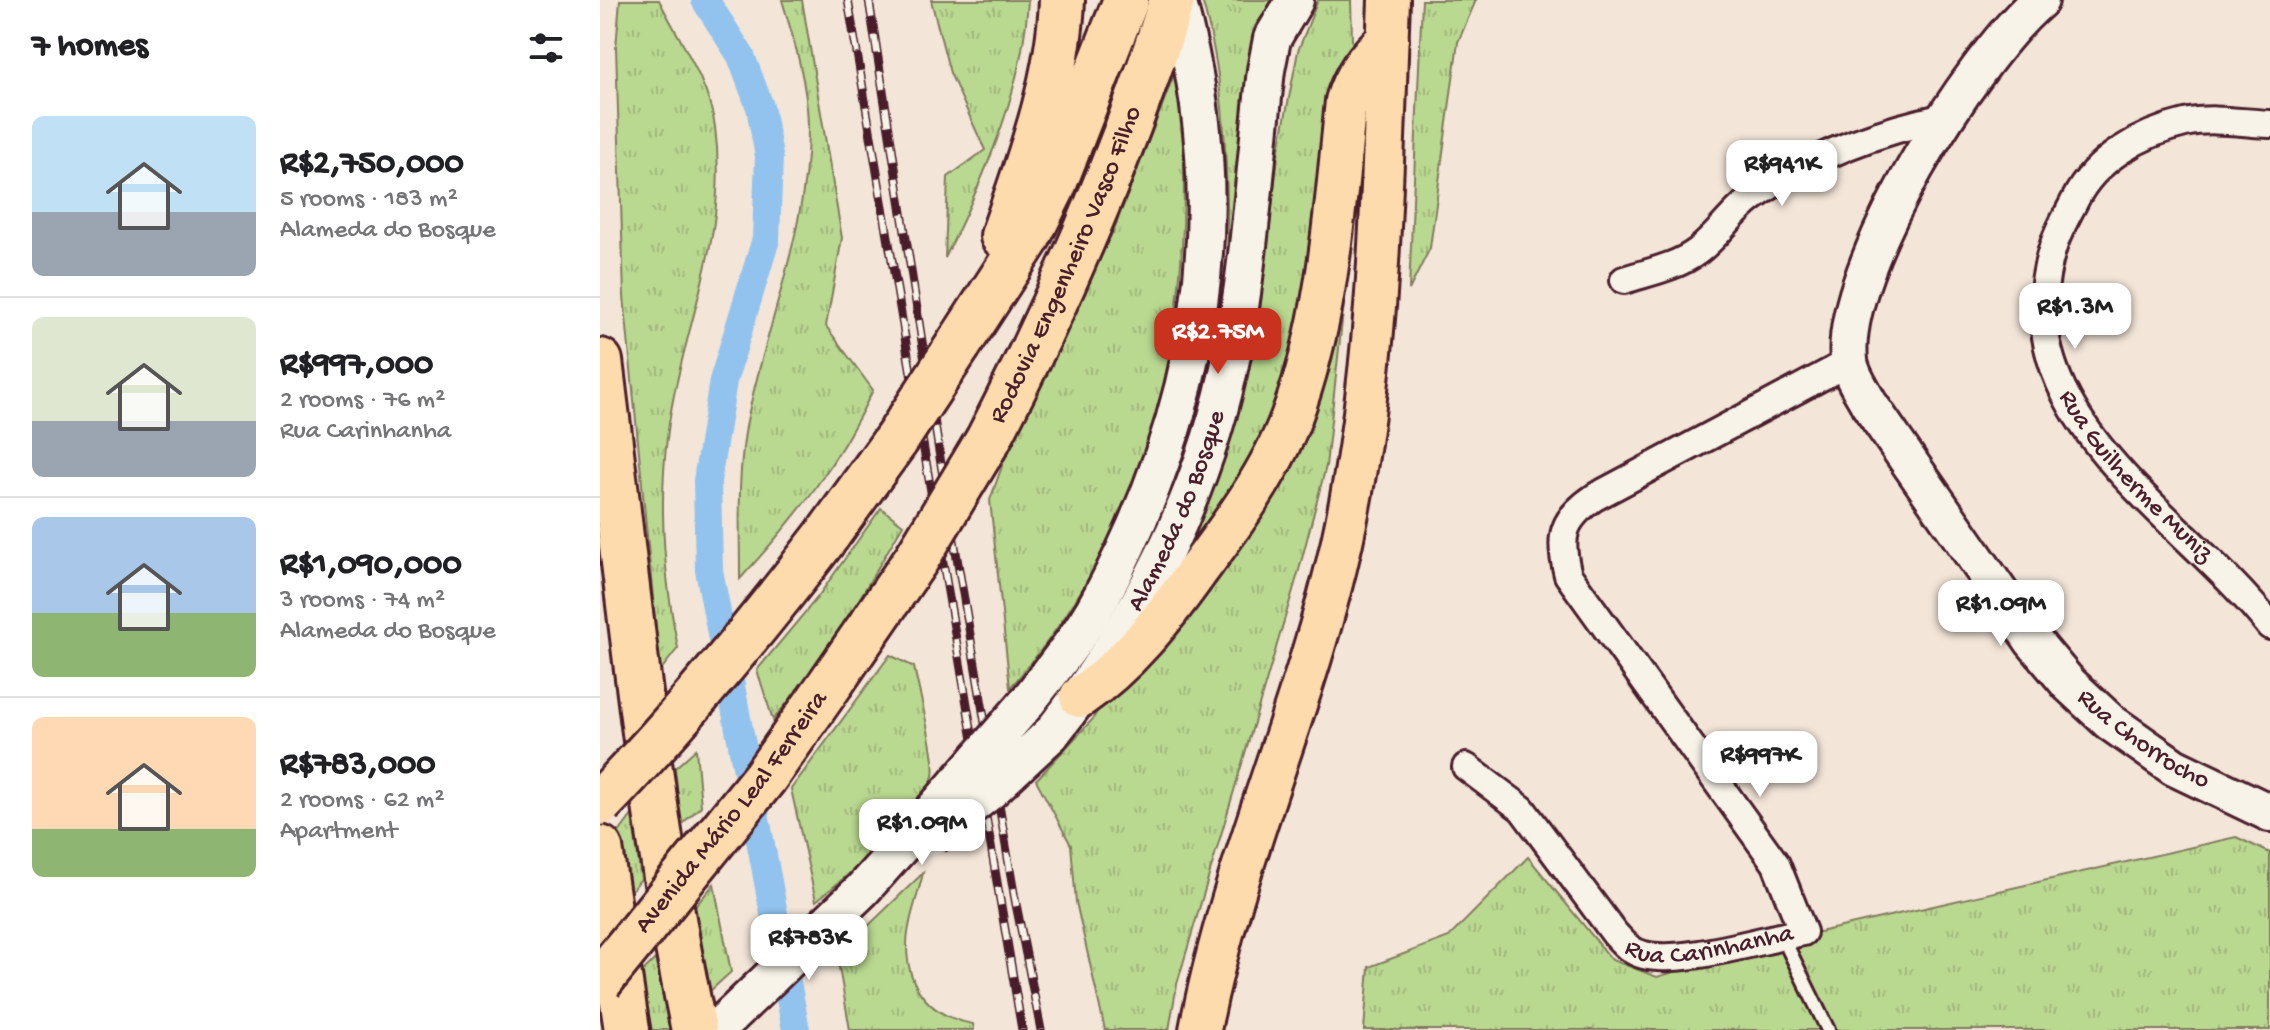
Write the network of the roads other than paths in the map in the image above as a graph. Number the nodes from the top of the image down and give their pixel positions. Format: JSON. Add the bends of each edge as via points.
{"nodes":[{"id":1,"x":1062,"y":0,"type":"edge"},
{"id":2,"x":1126,"y":0,"type":"edge"},
{"id":3,"x":1175,"y":0,"type":"edge"},
{"id":4,"x":1295,"y":0,"type":"edge"},
{"id":5,"x":1389,"y":0,"type":"edge"},
{"id":6,"x":2040,"y":0,"type":"edge"},
{"id":7,"x":1388,"y":39,"type":"junction"},
{"id":8,"x":1946,"y":117,"type":"junction"},
{"id":9,"x":2270,"y":124,"type":"edge"},
{"id":10,"x":1624,"y":280,"type":"dead end"},
{"id":11,"x":962,"y":340,"type":"junction"},
{"id":12,"x":600,"y":361,"type":"edge"},
{"id":13,"x":1849,"y":362,"type":"junction"},
{"id":14,"x":2270,"y":626,"type":"edge"},
{"id":15,"x":833,"y":680,"type":"joint"},
{"id":16,"x":1080,"y":697,"type":"junction"},
{"id":17,"x":1466,"y":767,"type":"dead end"},
{"id":18,"x":600,"y":803,"type":"edge"},
{"id":19,"x":2270,"y":813,"type":"edge"},
{"id":20,"x":936,"y":820,"type":"junction"},
{"id":21,"x":600,"y":848,"type":"edge"},
{"id":22,"x":1782,"y":935,"type":"junction"},
{"id":23,"x":600,"y":981,"type":"edge"},
{"id":24,"x":627,"y":1030,"type":"edge"},
{"id":25,"x":694,"y":1030,"type":"edge"},
{"id":26,"x":716,"y":1030,"type":"edge"},
{"id":27,"x":1200,"y":1030,"type":"edge"},
{"id":28,"x":1828,"y":1030,"type":"edge"}],
"edges":[{"from":1,"to":11,"type":"highway","via":[[1034,142]]},
{"from":2,"to":11,"type":"highway","name":"Rodovia Engenheiro Vasco Filho","via":[[1027,239]]},
{"from":3,"to":15,"type":"highway","name":"Rodovia Engenheiro Vasco Filho","bridge":true,"via":[[1070,272],[988,440],[917,558]]},
{"from":3,"to":20,"type":"street","bridge":true,"via":[[1199,99],[1206,184],[1194,347],[1175,425],[1147,502],[1097,604]]},
{"from":4,"to":16,"type":"street","name":"Alameda do Bosque","via":[[1272,39],[1266,70],[1247,271],[1215,423],[1158,564]]},
{"from":5,"to":7,"type":"main road"},
{"from":6,"to":8,"type":"street","via":[[1995,45]]},
{"from":7,"to":16,"type":"main road","via":[[1372,53],[1350,88],[1317,339],[1290,420],[1244,504],[1163,619],[1103,681]]},
{"from":7,"to":27,"type":"main road","via":[[1377,296],[1359,449],[1314,643],[1225,920]]},
{"from":8,"to":10,"type":"street","via":[[1860,138],[1764,190],[1698,251],[1676,264]]},
{"from":8,"to":13,"type":"street","via":[[1862,276],[1850,319]]},
{"from":9,"to":14,"type":"street","name":"Rua Guilherme Muniz","via":[[2186,123],[2109,157],[2083,183],[2054,243],[2044,292],[2047,342],[2068,405],[2094,443]]},
{"from":11,"to":18,"type":"highway","name":"Rodovia Engenheiro Vasco Filho","bridge":true,"via":[[896,440],[751,635]]},
{"from":12,"to":25,"type":"highway","via":[[657,821]]},
{"from":13,"to":19,"type":"street","name":"Rua Chorrocho","via":[[1869,404],[2033,641],[2069,684],[2110,722],[2174,767]]},
{"from":13,"to":22,"type":"street","name":"Rua Carinhanha","via":[[1595,497],[1574,511],[1562,540],[1568,575],[1776,864],[1803,932]]},
{"from":15,"to":23,"type":"highway","name":"Avenida Mário Leal Ferreira","bridge":true,"via":[[765,777]]},
{"from":16,"to":20,"type":"street","name":"Alameda do Bosque","bridge":true,"via":[[1051,734],[990,791]]},
{"from":17,"to":22,"type":"street","name":"Rua Carinhanha","via":[[1522,809],[1615,934],[1634,951],[1673,958]]},
{"from":20,"to":26,"type":"street","name":"Alameda do Bosque"},
{"from":21,"to":24,"type":"highway"},
{"from":22,"to":28,"type":"lane"}]}
